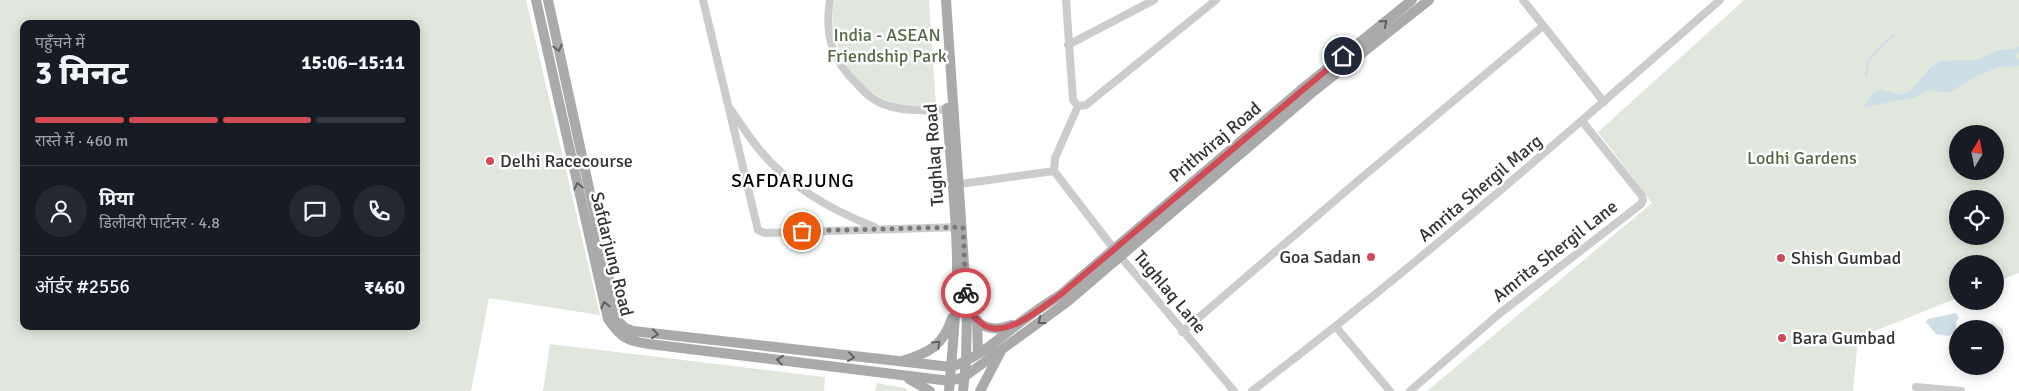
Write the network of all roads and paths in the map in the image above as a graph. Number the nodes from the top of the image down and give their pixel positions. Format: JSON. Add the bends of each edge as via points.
{"nodes":[{"id":1,"x":536,"y":0,"type":"edge"},
{"id":2,"x":548,"y":0,"type":"edge"},
{"id":3,"x":703,"y":0,"type":"edge"},
{"id":4,"x":709,"y":0,"type":"edge"},
{"id":5,"x":830,"y":0,"type":"edge"},
{"id":6,"x":939,"y":0,"type":"edge"},
{"id":7,"x":946,"y":0,"type":"edge"},
{"id":8,"x":1066,"y":0,"type":"edge"},
{"id":9,"x":1154,"y":0,"type":"edge"},
{"id":10,"x":1216,"y":0,"type":"edge"},
{"id":11,"x":1412,"y":0,"type":"edge"},
{"id":12,"x":1429,"y":0,"type":"edge"},
{"id":13,"x":1522,"y":0,"type":"edge"},
{"id":14,"x":1720,"y":0,"type":"edge"},
{"id":15,"x":706,"y":15,"type":"junction"},
{"id":16,"x":1543,"y":26,"type":"junction"},
{"id":17,"x":1068,"y":45,"type":"junction"},
{"id":18,"x":1604,"y":102,"type":"junction"},
{"id":19,"x":728,"y":106,"type":"junction"},
{"id":20,"x":1078,"y":106,"type":"junction"},
{"id":21,"x":951,"y":109,"type":"junction"},
{"id":22,"x":1582,"y":122,"type":"junction"},
{"id":23,"x":1054,"y":171,"type":"junction"},
{"id":24,"x":960,"y":184,"type":"junction"},
{"id":25,"x":959,"y":227,"type":"junction"},
{"id":26,"x":877,"y":228,"type":"junction"},
{"id":27,"x":1117,"y":252,"type":"junction"},
{"id":28,"x":955,"y":307,"type":"junction"},
{"id":29,"x":968,"y":308,"type":"junction"},
{"id":30,"x":977,"y":320,"type":"junction"},
{"id":31,"x":1021,"y":321,"type":"junction"},
{"id":32,"x":1336,"y":327,"type":"junction"},
{"id":33,"x":1182,"y":332,"type":"junction"},
{"id":34,"x":1002,"y":350,"type":"junction"},
{"id":35,"x":978,"y":353,"type":"junction"},
{"id":36,"x":830,"y":354,"type":"junction"},
{"id":37,"x":898,"y":362,"type":"junction"},
{"id":38,"x":966,"y":362,"type":"junction"},
{"id":39,"x":829,"y":367,"type":"junction"},
{"id":40,"x":951,"y":367,"type":"junction"},
{"id":41,"x":904,"y":376,"type":"junction"},
{"id":42,"x":964,"y":377,"type":"junction"},
{"id":43,"x":950,"y":386,"type":"edge"},
{"id":44,"x":1916,"y":387,"type":"dead end"},
{"id":45,"x":930,"y":391,"type":"edge"},
{"id":46,"x":963,"y":391,"type":"edge"},
{"id":47,"x":980,"y":391,"type":"edge"},
{"id":48,"x":1234,"y":391,"type":"edge"},
{"id":49,"x":1252,"y":391,"type":"edge"},
{"id":50,"x":1390,"y":391,"type":"edge"},
{"id":51,"x":1410,"y":391,"type":"edge"},
{"id":52,"x":1961,"y":391,"type":"edge"}],
"edges":[{"from":39,"to":1,"type":"main road","name":"Safdarjung Road","one_way":true,"via":[[632,341],[618,335],[608,319]]},
{"from":2,"to":36,"type":"main road","name":"Safdarjung Road","one_way":true,"via":[[618,322],[633,331]]},
{"from":3,"to":15,"type":"street"},
{"from":4,"to":15,"type":"street"},
{"from":5,"to":21,"type":"street","via":[[829,34],[834,55],[846,74],[870,97],[901,108]]},
{"from":6,"to":21,"type":"main road","name":"Tughlaq Road"},
{"from":7,"to":21,"type":"main road","name":"Tughlaq Road"},
{"from":8,"to":17,"type":"street"},
{"from":9,"to":17,"type":"street"},
{"from":10,"to":20,"type":"street","via":[[1086,105]]},
{"from":27,"to":11,"type":"main road","name":"Prithviraj Road","one_way":true,"via":[[1301,90]]},
{"from":12,"to":27,"type":"main road","name":"Prithviraj Road"},
{"from":13,"to":16,"type":"street"},
{"from":14,"to":18,"type":"street","name":"Amrita Shergil Marg"},
{"from":15,"to":19,"type":"street"},
{"from":16,"to":18,"type":"street"},
{"from":16,"to":33,"type":"street"},
{"from":17,"to":20,"type":"street","via":[[1073,100]]},
{"from":18,"to":22,"type":"street","name":"Amrita Shergil Marg"},
{"from":19,"to":26,"type":"street","via":[[758,148],[793,183],[819,201]]},
{"from":19,"to":26,"type":"street","via":[[757,227],[761,232]]},
{"from":20,"to":23,"type":"street","via":[[1055,158]]},
{"from":21,"to":24,"type":"main road","name":"Tughlaq Road"},
{"from":21,"to":25,"type":"main road","name":"Tughlaq Road"},
{"from":22,"to":32,"type":"street","name":"Amrita Shergil Marg"},
{"from":22,"to":51,"type":"street","name":"Amrita Shergil Lane","via":[[1643,200],[1499,314]]},
{"from":23,"to":24,"type":"street"},
{"from":23,"to":27,"type":"street","name":"Tughlaq Lane"},
{"from":24,"to":25,"type":"main road","name":"Tughlaq Road"},
{"from":25,"to":26,"type":"street"},
{"from":25,"to":28,"type":"main road","name":"Tughlaq Road"},
{"from":25,"to":29,"type":"main road","name":"Tughlaq Road"},
{"from":27,"to":31,"type":"main road","name":"Prithviraj Road"},
{"from":27,"to":33,"type":"street","name":"Tughlaq Lane"},
{"from":27,"to":34,"type":"main road","name":"Prithviraj Road","one_way":true,"via":[[1067,302]]},
{"from":37,"to":28,"type":"main road","one_way":true,"via":[[936,346],[948,329]]},
{"from":28,"to":40,"type":"main road","name":"Tughlaq Road"},
{"from":29,"to":30,"type":"main road"},
{"from":29,"to":38,"type":"main road","name":"Tughlaq Road"},
{"from":30,"to":31,"type":"main road","via":[[992,329]]},
{"from":30,"to":35,"type":"main road"},
{"from":31,"to":35,"type":"main road","name":"Prithviraj Road"},
{"from":32,"to":49,"type":"street","name":"Amrita Shergil Marg"},
{"from":32,"to":50,"type":"street"},
{"from":33,"to":48,"type":"street","name":"Tughlaq Lane"},
{"from":34,"to":42,"type":"main road","name":"Prithviraj Road"},
{"from":34,"to":47,"type":"main road"},
{"from":35,"to":38,"type":"main road","name":"Prithviraj Road"},
{"from":36,"to":37,"type":"main road","name":"Safdarjung Road","one_way":true},
{"from":36,"to":39,"type":"main road"},
{"from":37,"to":40,"type":"main road","name":"Safdarjung Road"},
{"from":38,"to":40,"type":"main road","name":"Prithviraj Road"},
{"from":38,"to":42,"type":"main road","name":"Tughlaq Road"},
{"from":39,"to":41,"type":"main road","name":"Safdarjung Road"},
{"from":40,"to":43,"type":"main road","name":"Tughlaq Road"},
{"from":41,"to":43,"type":"main road","name":"Safdarjung Road"},
{"from":41,"to":45,"type":"main road"},
{"from":42,"to":43,"type":"main road","name":"Prithviraj Road"},
{"from":42,"to":46,"type":"main road","name":"Tughlaq Road"},
{"from":44,"to":52,"type":"street"}]}
